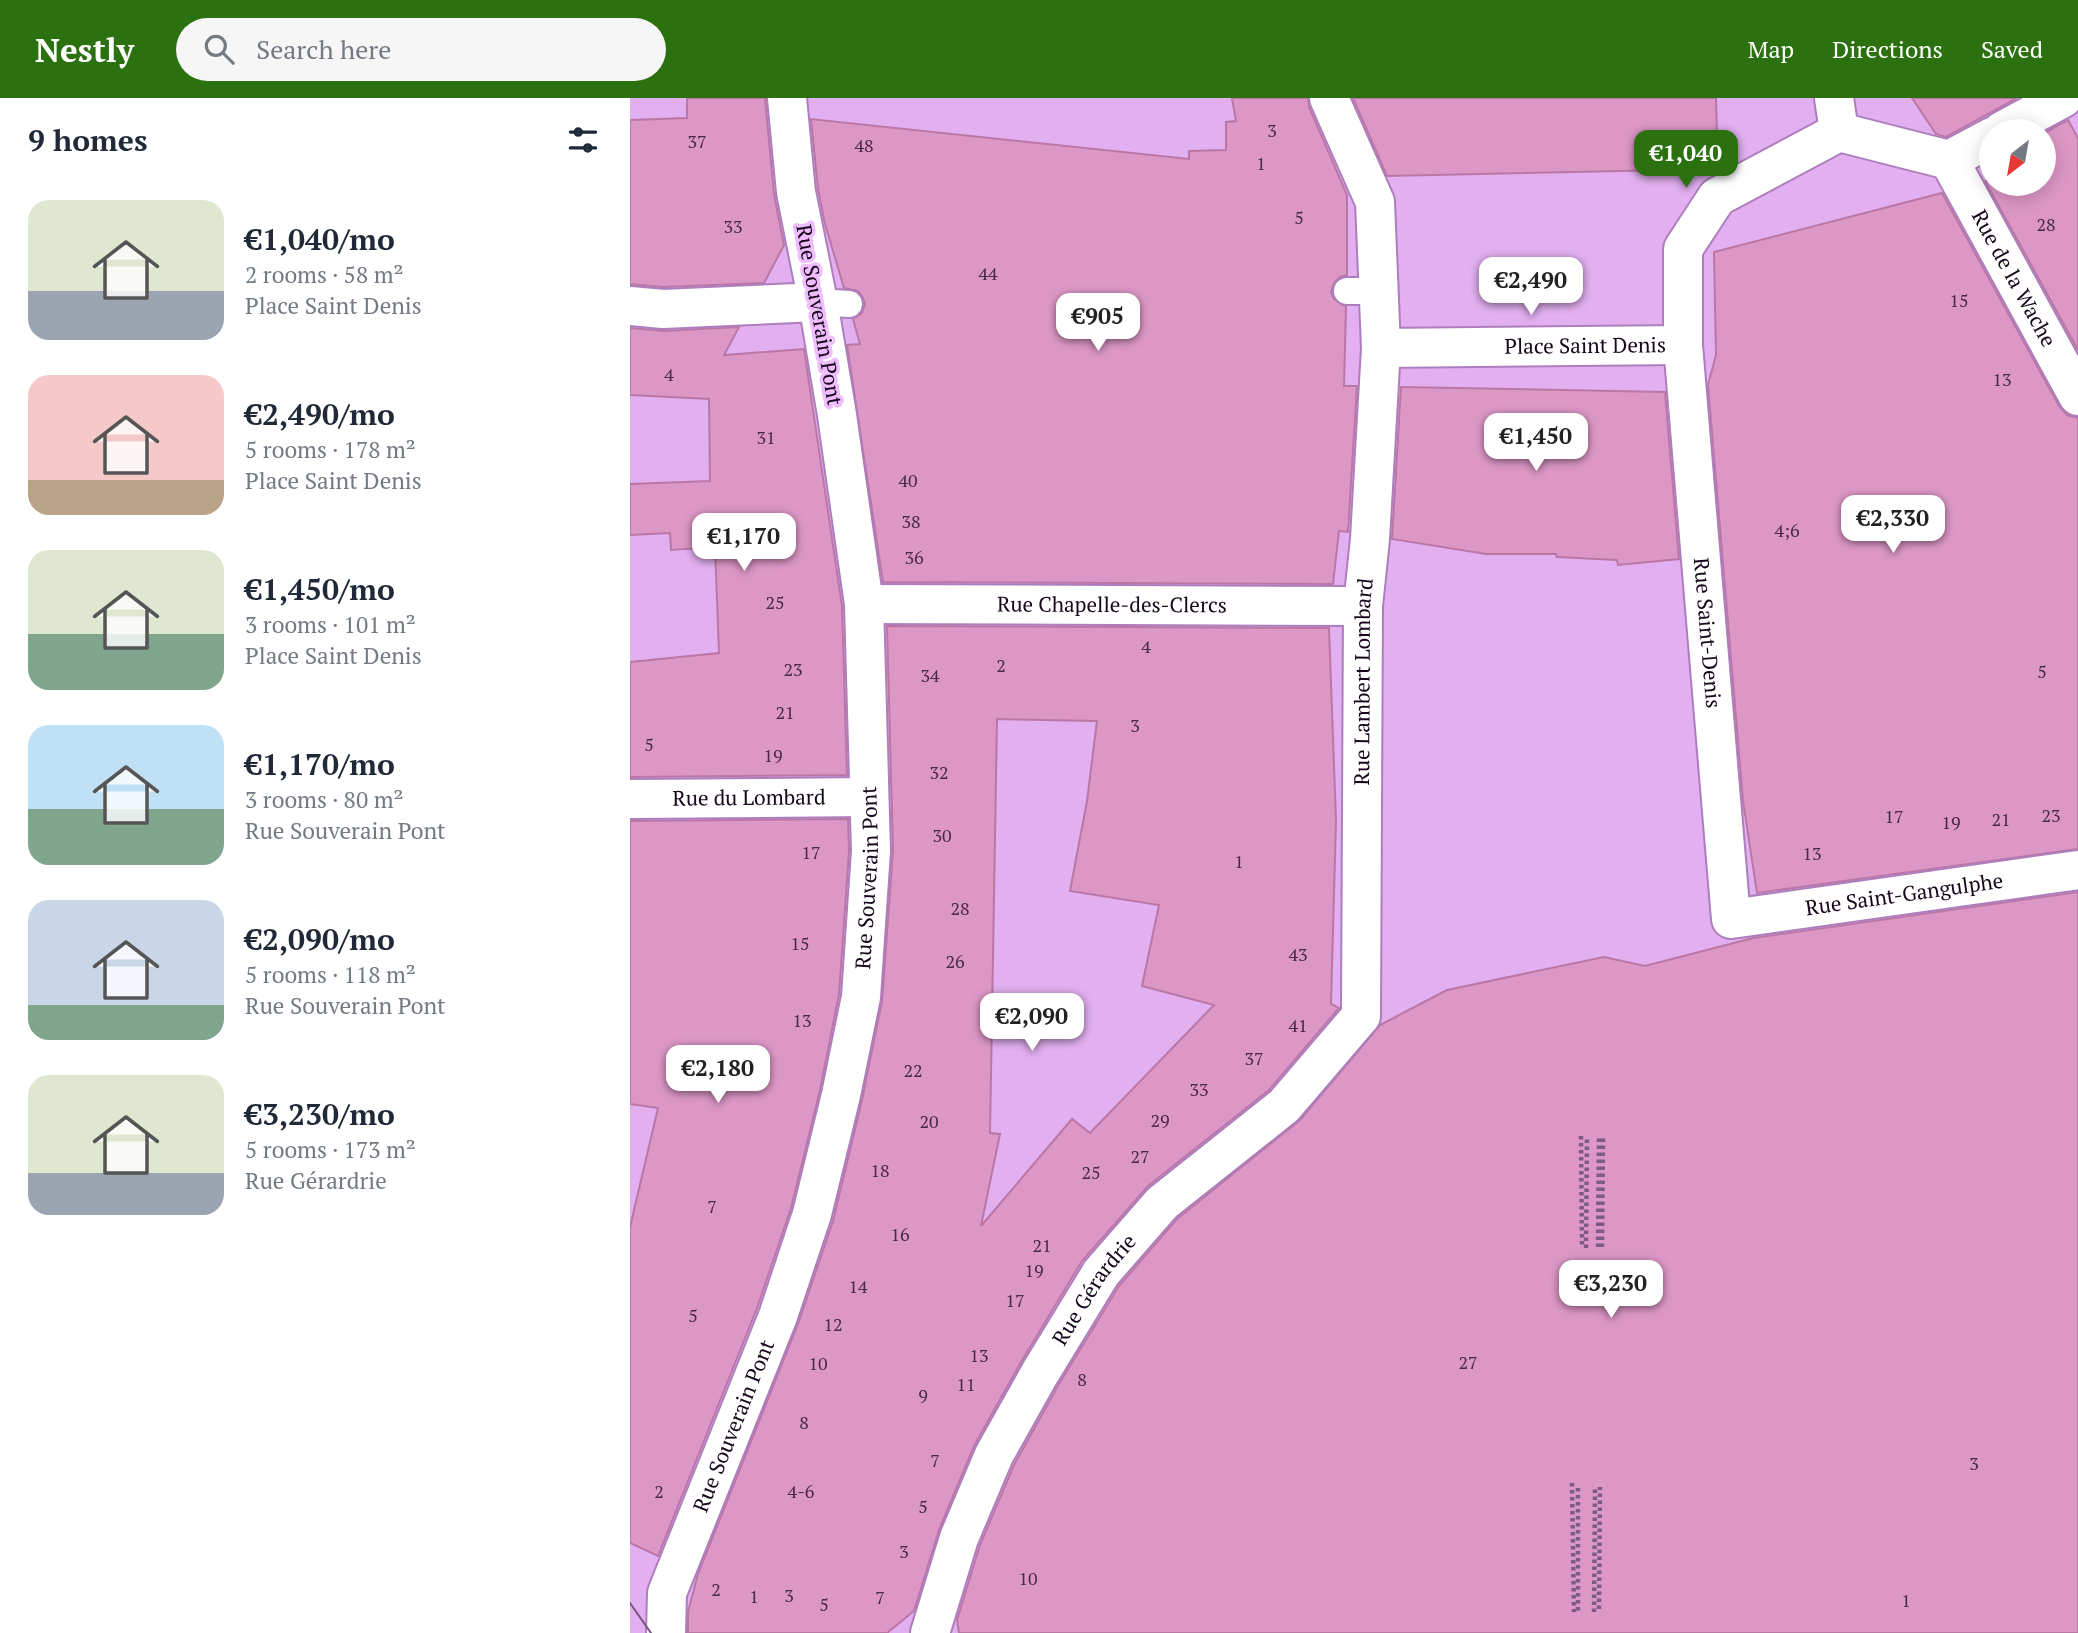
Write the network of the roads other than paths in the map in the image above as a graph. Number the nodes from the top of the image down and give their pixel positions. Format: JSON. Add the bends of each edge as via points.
{"nodes":[{"id":1,"x":787,"y":98,"type":"edge"},
{"id":2,"x":1329,"y":98,"type":"edge"},
{"id":3,"x":2063,"y":98,"type":"edge"},
{"id":4,"x":1836,"y":115,"type":"edge"},
{"id":5,"x":2024,"y":119,"type":"edge"},
{"id":6,"x":1979,"y":144,"type":"edge"},
{"id":7,"x":1949,"y":160,"type":"junction"},
{"id":8,"x":833,"y":303,"type":"junction"},
{"id":9,"x":630,"y":306,"type":"edge"},
{"id":10,"x":1683,"y":345,"type":"junction"},
{"id":11,"x":1381,"y":348,"type":"junction"},
{"id":12,"x":2078,"y":396,"type":"edge"},
{"id":13,"x":864,"y":604,"type":"junction"},
{"id":14,"x":1363,"y":606,"type":"junction"},
{"id":15,"x":869,"y":797,"type":"junction"},
{"id":16,"x":630,"y":799,"type":"edge"},
{"id":17,"x":2078,"y":870,"type":"edge"},
{"id":18,"x":1731,"y":919,"type":"joint"},
{"id":19,"x":1361,"y":1016,"type":"joint"},
{"id":20,"x":666,"y":1633,"type":"edge"},
{"id":21,"x":930,"y":1633,"type":"edge"}],
"edges":[{"from":1,"to":8,"type":"street","name":"Rue Souverain Pont","via":[[796,192]]},
{"from":2,"to":11,"type":"street","via":[[1375,202],[1362,291]]},
{"from":3,"to":5,"type":"street"},
{"from":4,"to":7,"type":"street"},
{"from":4,"to":10,"type":"street","name":"Place Saint Denis","via":[[1717,197],[1683,249]]},
{"from":6,"to":7,"type":"street"},
{"from":7,"to":12,"type":"street","name":"Rue de la Wache"},
{"from":8,"to":9,"type":"street"},
{"from":8,"to":13,"type":"street","name":"Rue Souverain Pont","via":[[837,415]]},
{"from":10,"to":11,"type":"street","name":"Place Saint Denis"},
{"from":10,"to":18,"type":"street","name":"Rue Saint-Denis"},
{"from":11,"to":14,"type":"street","name":"Rue Lambert Lombard"},
{"from":13,"to":14,"type":"street","name":"Rue Chapelle-des-Clercs"},
{"from":13,"to":15,"type":"street","name":"Rue Souverain Pont"},
{"from":14,"to":19,"type":"street","name":"Rue Lambert Lombard"},
{"from":15,"to":16,"type":"street","name":"Rue du Lombard"},
{"from":15,"to":20,"type":"street","name":"Rue Souverain Pont","via":[[871,850],[862,985],[838,1108],[812,1214],[778,1316],[667,1593]]},
{"from":17,"to":18,"type":"street","name":"Rue Saint-Gangulphe"},
{"from":19,"to":21,"type":"street","name":"Rue Gérardrie","via":[[1284,1106],[1162,1202],[1101,1273],[994,1455],[959,1538]]}]}
